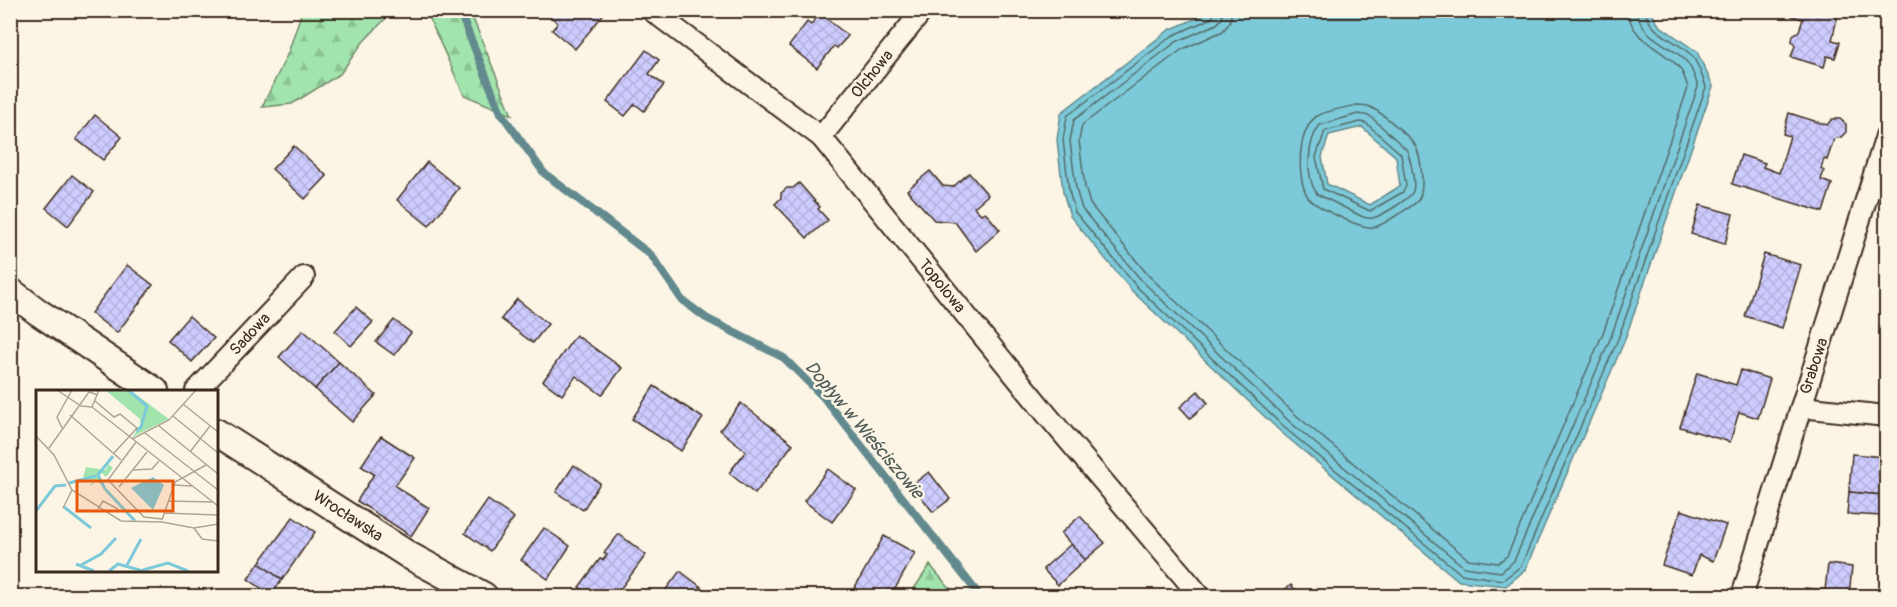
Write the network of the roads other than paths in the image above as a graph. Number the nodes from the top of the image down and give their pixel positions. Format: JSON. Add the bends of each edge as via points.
{"nodes":[{"id":1,"x":651,"y":10,"type":"edge"},
{"id":2,"x":923,"y":10,"type":"edge"},
{"id":3,"x":1887,"y":136,"type":"edge"},
{"id":4,"x":821,"y":137,"type":"junction"},
{"id":5,"x":304,"y":277,"type":"dead end"},
{"id":6,"x":10,"y":291,"type":"edge"},
{"id":7,"x":153,"y":390,"type":"edge"},
{"id":8,"x":197,"y":390,"type":"edge"},
{"id":9,"x":1801,"y":406,"type":"junction"},
{"id":10,"x":1887,"y":416,"type":"edge"},
{"id":11,"x":218,"y":433,"type":"edge"},
{"id":12,"x":484,"y":597,"type":"edge"},
{"id":13,"x":1200,"y":597,"type":"edge"},
{"id":14,"x":1742,"y":597,"type":"edge"}],
"edges":[{"from":1,"to":4,"type":"street","name":"Topolowa"},
{"from":2,"to":4,"type":"street","name":"Olchowa"},
{"from":3,"to":9,"type":"street","name":"Grabowa"},
{"from":4,"to":13,"type":"street","name":"Topolowa"},
{"from":5,"to":8,"type":"street","name":"Sadowa"},
{"from":6,"to":7,"type":"street"},
{"from":9,"to":10,"type":"street"},
{"from":9,"to":14,"type":"street","name":"Grabowa"},
{"from":11,"to":12,"type":"street","name":"Wrocławska","via":[[410,556]]}]}
